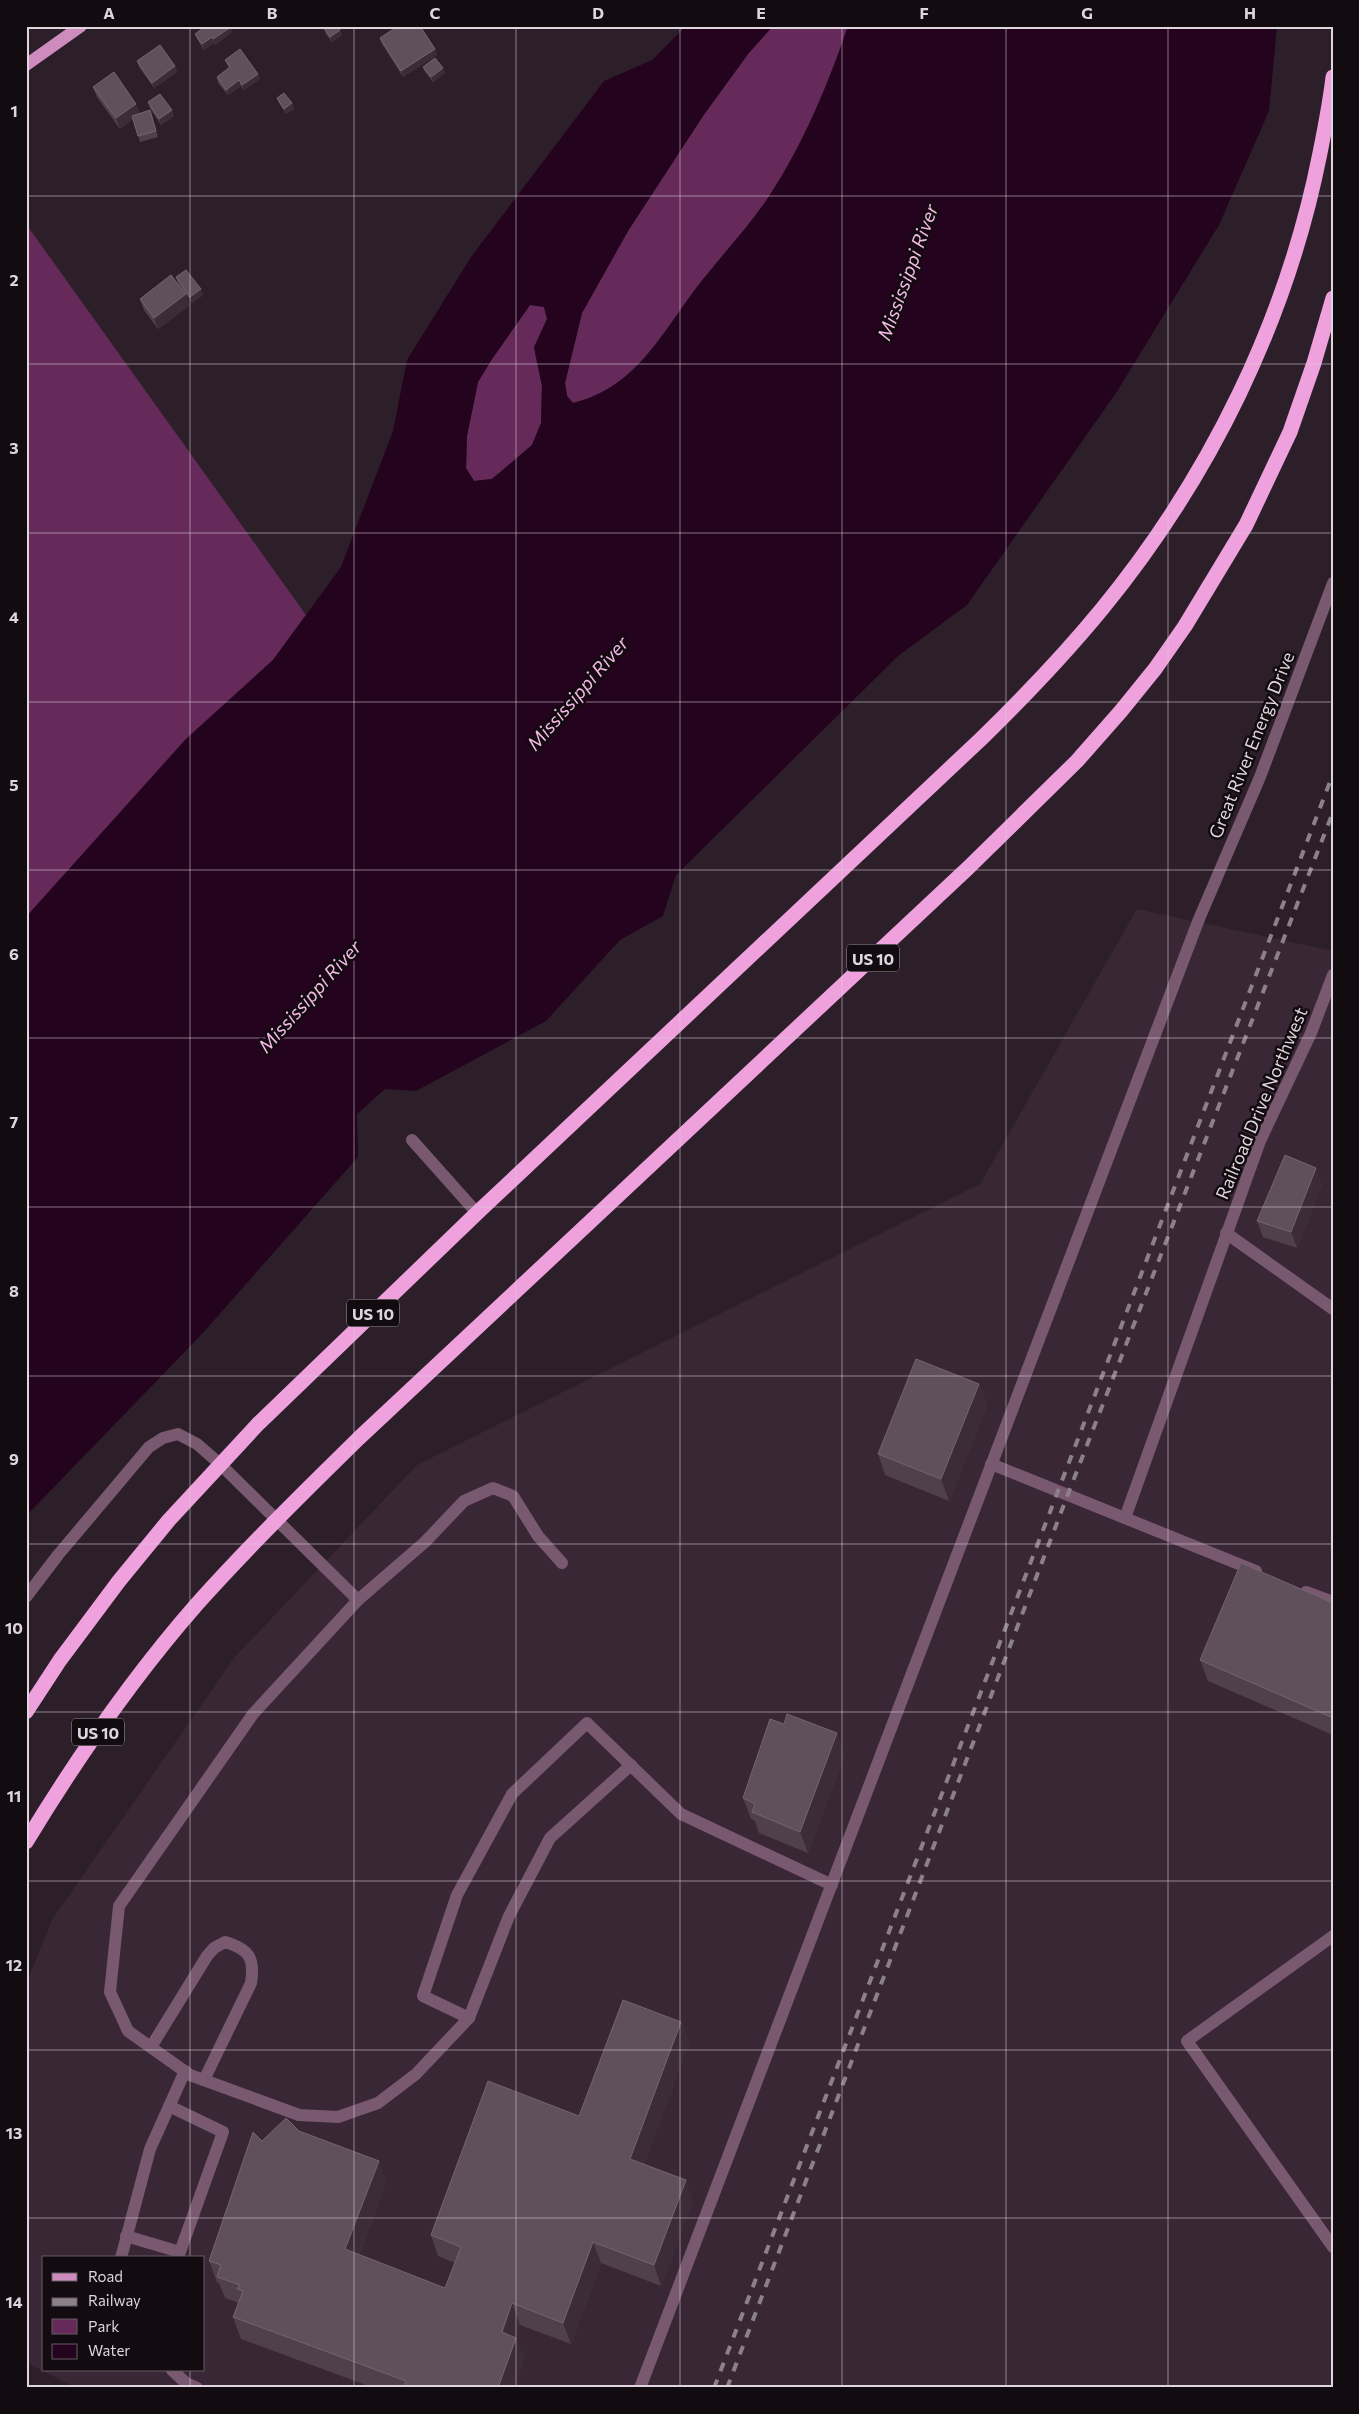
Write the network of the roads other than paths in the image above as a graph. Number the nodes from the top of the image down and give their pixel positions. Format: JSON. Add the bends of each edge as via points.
{"nodes":[{"id":1,"x":81,"y":26,"type":"edge"},
{"id":2,"x":26,"y":65,"type":"edge"},
{"id":3,"x":1333,"y":77,"type":"edge"},
{"id":4,"x":1333,"y":298,"type":"edge"},
{"id":5,"x":1333,"y":583,"type":"edge"},
{"id":6,"x":1333,"y":975,"type":"edge"},
{"id":7,"x":412,"y":1140,"type":"dead end"},
{"id":8,"x":477,"y":1213,"type":"junction"},
{"id":9,"x":1223,"y":1239,"type":"junction"},
{"id":10,"x":1333,"y":1309,"type":"edge"},
{"id":11,"x":220,"y":1464,"type":"junction"},
{"id":12,"x":991,"y":1464,"type":"junction"},
{"id":13,"x":277,"y":1518,"type":"junction"},
{"id":14,"x":1125,"y":1518,"type":"junction"},
{"id":15,"x":562,"y":1563,"type":"dead end"},
{"id":16,"x":1270,"y":1577,"type":"edge"},
{"id":17,"x":1297,"y":1588,"type":"edge"},
{"id":18,"x":26,"y":1597,"type":"edge"},
{"id":19,"x":358,"y":1600,"type":"junction"},
{"id":20,"x":1333,"y":1602,"type":"edge"},
{"id":21,"x":26,"y":1712,"type":"edge"},
{"id":22,"x":631,"y":1765,"type":"junction"},
{"id":23,"x":26,"y":1842,"type":"edge"},
{"id":24,"x":832,"y":1885,"type":"junction"},
{"id":25,"x":1333,"y":1936,"type":"edge"},
{"id":26,"x":469,"y":2018,"type":"junction"},
{"id":27,"x":151,"y":2047,"type":"junction"},
{"id":28,"x":185,"y":2071,"type":"junction"},
{"id":29,"x":204,"y":2080,"type":"junction"},
{"id":30,"x":169,"y":2106,"type":"junction"},
{"id":31,"x":126,"y":2236,"type":"junction"},
{"id":32,"x":1333,"y":2247,"type":"edge"},
{"id":33,"x":121,"y":2256,"type":"edge"},
{"id":34,"x":174,"y":2372,"type":"edge"},
{"id":35,"x":197,"y":2388,"type":"edge"},
{"id":36,"x":640,"y":2388,"type":"edge"}],
"edges":[{"from":1,"to":2,"type":"main road"},
{"from":3,"to":8,"type":"highway","number":"US 10","via":[[1304,225],[1256,359],[1198,472],[1128,576],[1070,646],[982,738]]},
{"from":4,"to":13,"type":"highway","number":"US 10","via":[[1290,432],[1246,525],[1185,626],[1121,711],[1077,760],[968,868]]},
{"from":5,"to":12,"type":"street","name":"Great River Energy Drive","via":[[1260,777],[1199,919]]},
{"from":6,"to":9,"type":"street","name":"Railroad Drive Northwest","via":[[1311,1033],[1260,1141]]},
{"from":7,"to":8,"type":"street"},
{"from":8,"to":11,"type":"highway","number":"US 10"},
{"from":9,"to":10,"type":"street"},
{"from":9,"to":14,"type":"street","name":"Railroad Drive Northwest"},
{"from":11,"to":13,"type":"street"},
{"from":11,"to":18,"type":"street","via":[[187,1438],[178,1434],[163,1438],[143,1455]]},
{"from":11,"to":21,"type":"highway","number":"US 10","via":[[119,1581]]},
{"from":12,"to":14,"type":"street"},
{"from":12,"to":24,"type":"street","name":"Great River Energy Drive"},
{"from":13,"to":19,"type":"street"},
{"from":13,"to":23,"type":"highway","number":"US 10","via":[[196,1605],[146,1667],[97,1733]]},
{"from":14,"to":16,"type":"street"},
{"from":15,"to":19,"type":"street","via":[[538,1536],[513,1496],[493,1488],[464,1501],[425,1542]]},
{"from":17,"to":20,"type":"street"},
{"from":19,"to":27,"type":"street","via":[[253,1714],[119,1906],[110,1992],[128,2031]]},
{"from":22,"to":24,"type":"street","via":[[681,1814]]},
{"from":22,"to":26,"type":"street","via":[[550,1838],[509,1916]]},
{"from":22,"to":26,"type":"street","via":[[587,1723],[512,1794],[457,1895],[424,1996]]},
{"from":24,"to":36,"type":"street","name":"Great River Energy Drive"},
{"from":25,"to":32,"type":"street","via":[[1187,2041]]},
{"from":26,"to":29,"type":"street","via":[[416,2074],[378,2103],[338,2117],[299,2115]]},
{"from":27,"to":28,"type":"street"},
{"from":27,"to":29,"type":"street","via":[[207,1956],[224,1942],[239,1946],[248,1954],[254,1968],[251,1983]]},
{"from":28,"to":29,"type":"street"},
{"from":28,"to":30,"type":"street"},
{"from":30,"to":31,"type":"street","via":[[150,2149]]},
{"from":30,"to":31,"type":"street","via":[[223,2132],[180,2252]]},
{"from":31,"to":33,"type":"street"},
{"from":34,"to":35,"type":"street"}]}
